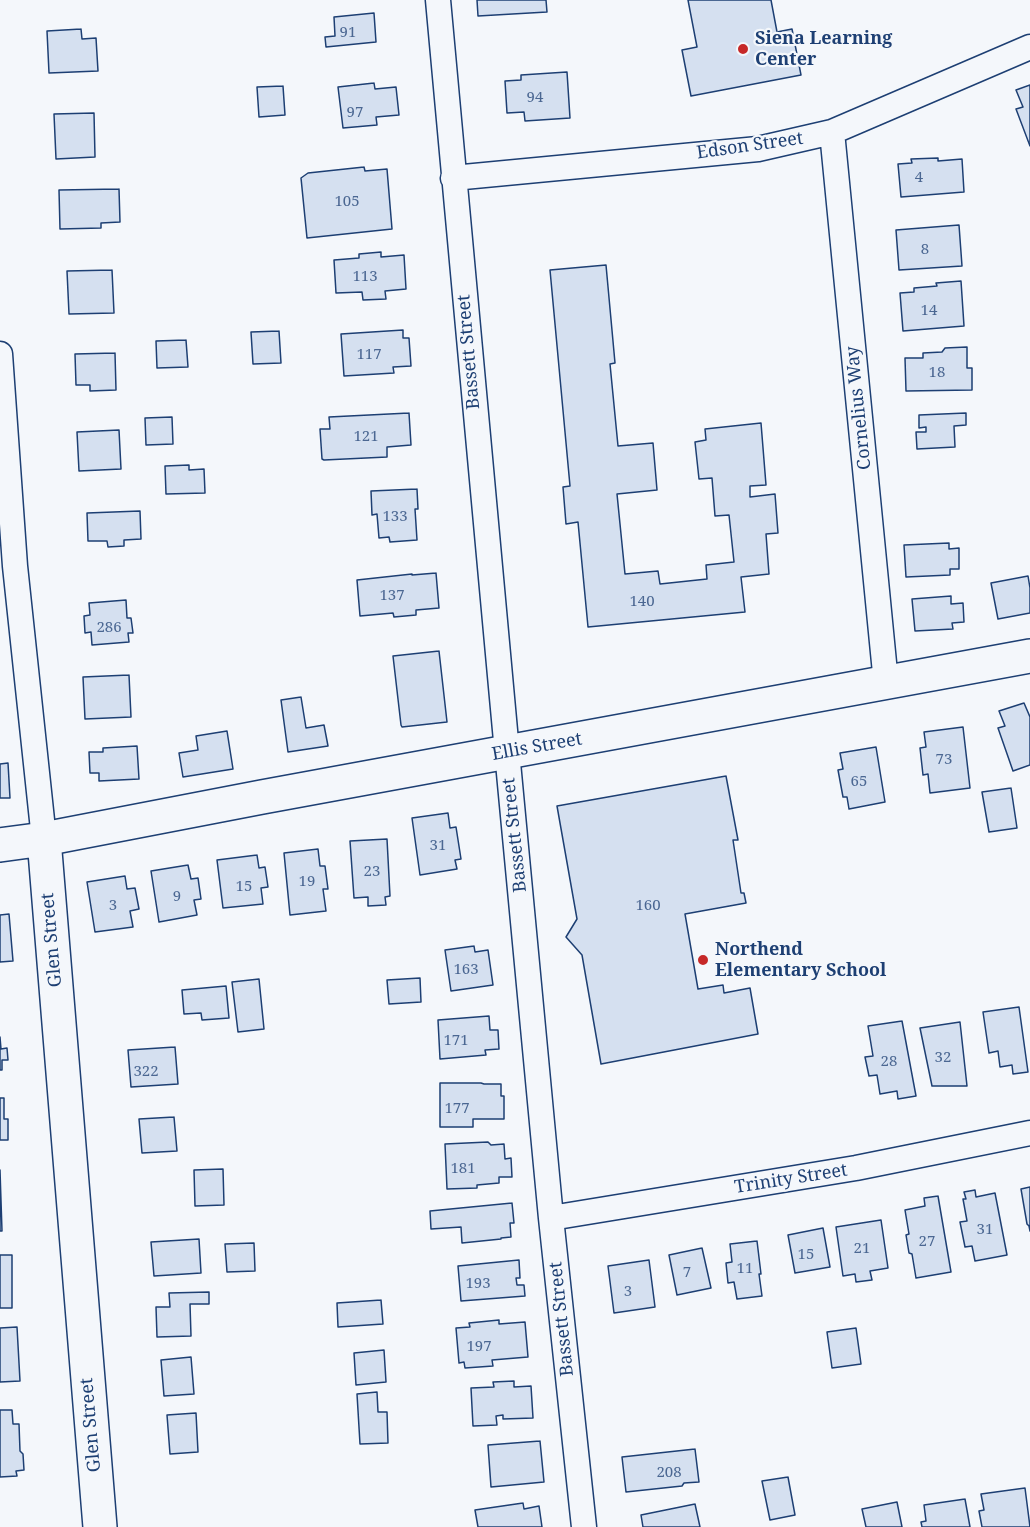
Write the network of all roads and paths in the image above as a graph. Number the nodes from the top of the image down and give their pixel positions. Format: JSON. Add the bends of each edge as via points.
{"nodes":[{"id":1,"x":438,"y":0,"type":"edge"},
{"id":2,"x":1030,"y":47,"type":"edge"},
{"id":3,"x":832,"y":132,"type":"junction"},
{"id":4,"x":453,"y":178,"type":"junction"},
{"id":5,"x":0,"y":354,"type":"edge"},
{"id":6,"x":8,"y":563,"type":"edge"},
{"id":7,"x":1030,"y":656,"type":"edge"},
{"id":8,"x":886,"y":683,"type":"junction"},
{"id":9,"x":507,"y":752,"type":"junction"},
{"id":10,"x":44,"y":839,"type":"junction"},
{"id":11,"x":0,"y":845,"type":"edge"},
{"id":12,"x":1030,"y":1133,"type":"edge"},
{"id":13,"x":551,"y":1218,"type":"junction"},
{"id":14,"x":100,"y":1527,"type":"edge"},
{"id":15,"x":584,"y":1527,"type":"edge"}],
"edges":[{"from":1,"to":4,"type":"street","name":"Bassett Street"},
{"from":2,"to":3,"type":"street","name":"Edson Street"},
{"from":3,"to":4,"type":"street","name":"Edson Street","via":[[758,149]]},
{"from":3,"to":8,"type":"street","name":"Cornelius Way"},
{"from":4,"to":9,"type":"street","name":"Bassett Street"},
{"from":5,"to":6,"type":"street","name":"Glen Street"},
{"from":6,"to":10,"type":"street","name":"Glen Street"},
{"from":7,"to":8,"type":"street","name":"Ellis Street"},
{"from":8,"to":9,"type":"street","name":"Ellis Street"},
{"from":9,"to":10,"type":"street","name":"Ellis Street"},
{"from":9,"to":13,"type":"street","name":"Bassett Street"},
{"from":10,"to":11,"type":"street","name":"Ellis Street"},
{"from":10,"to":14,"type":"street","name":"Glen Street"},
{"from":12,"to":13,"type":"street","name":"Trinity Street","via":[[856,1168]]},
{"from":13,"to":15,"type":"street","name":"Bassett Street"}]}
